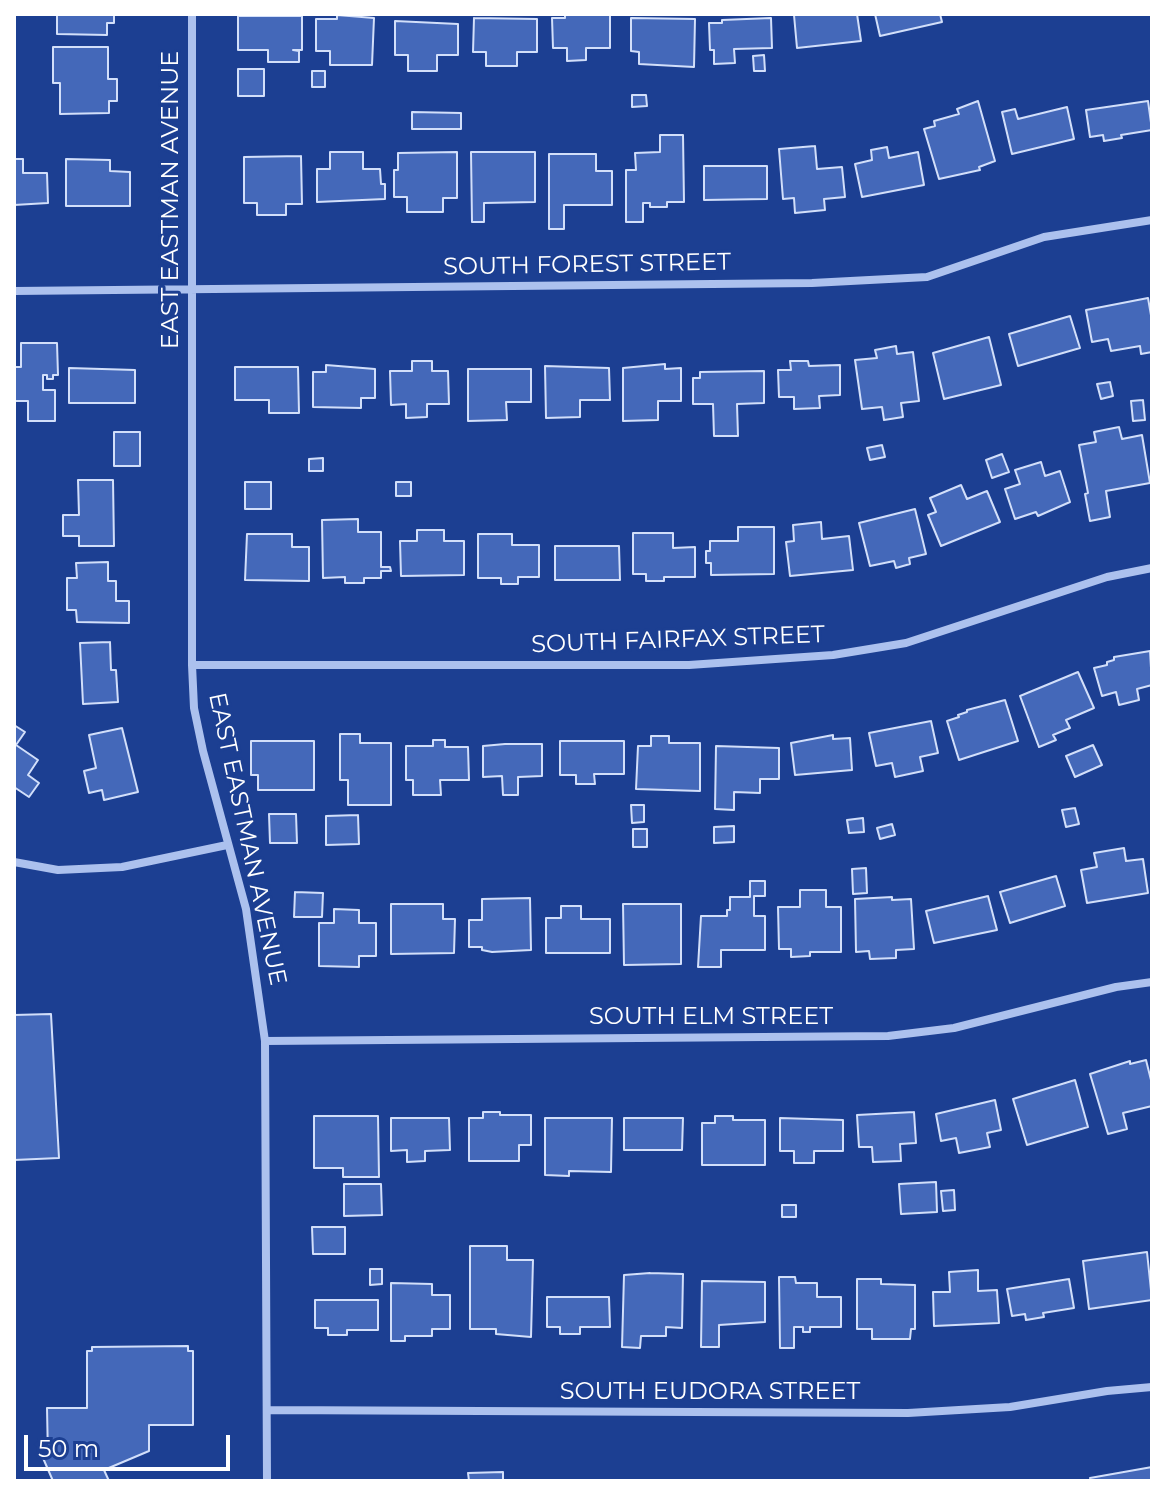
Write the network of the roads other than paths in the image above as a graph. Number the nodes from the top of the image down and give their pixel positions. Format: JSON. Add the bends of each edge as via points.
{"nodes":[{"id":1,"x":192,"y":14,"type":"edge"},
{"id":2,"x":1152,"y":220,"type":"edge"},
{"id":3,"x":191,"y":289,"type":"junction"},
{"id":4,"x":14,"y":291,"type":"edge"},
{"id":5,"x":1152,"y":568,"type":"edge"},
{"id":6,"x":192,"y":665,"type":"junction"},
{"id":7,"x":227,"y":845,"type":"junction"},
{"id":8,"x":14,"y":862,"type":"edge"},
{"id":9,"x":1152,"y":982,"type":"edge"},
{"id":10,"x":265,"y":1041,"type":"junction"},
{"id":11,"x":1152,"y":1387,"type":"edge"},
{"id":12,"x":267,"y":1410,"type":"junction"},
{"id":13,"x":267,"y":1481,"type":"edge"}],
"edges":[{"from":1,"to":3,"type":"street","name":"EAST EASTMAN AVENUE"},
{"from":2,"to":3,"type":"street","name":"SOUTH FOREST STREET","via":[[1044,237],[927,277],[812,283]]},
{"from":3,"to":4,"type":"street","name":"SOUTH FOREST STREET"},
{"from":3,"to":6,"type":"street","name":"EAST EASTMAN AVENUE"},
{"from":5,"to":6,"type":"street","name":"SOUTH FAIRFAX STREET","via":[[1107,577],[906,643],[833,655],[689,665]]},
{"from":6,"to":7,"type":"street","name":"EAST EASTMAN AVENUE","via":[[194,708]]},
{"from":7,"to":8,"type":"street","via":[[122,867],[58,870]]},
{"from":7,"to":10,"type":"street","name":"EAST EASTMAN AVENUE","via":[[246,909]]},
{"from":9,"to":10,"type":"street","name":"SOUTH ELM STREET","via":[[954,1028],[888,1036]]},
{"from":10,"to":12,"type":"street","name":"EAST EASTMAN AVENUE"},
{"from":11,"to":12,"type":"street","name":"SOUTH EUDORA STREET","via":[[1010,1407],[908,1413]]},
{"from":12,"to":13,"type":"street","name":"EAST EASTMAN AVENUE"}]}
